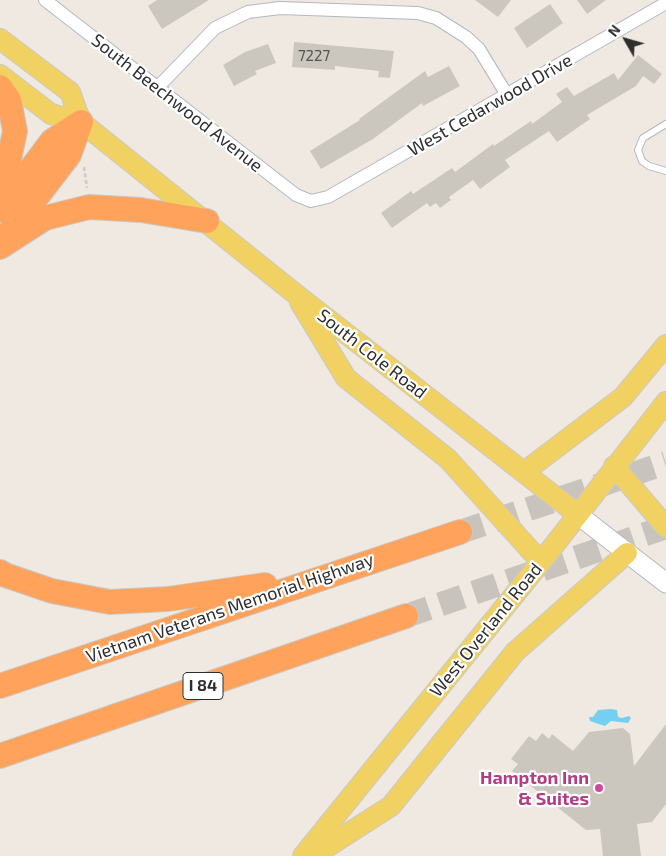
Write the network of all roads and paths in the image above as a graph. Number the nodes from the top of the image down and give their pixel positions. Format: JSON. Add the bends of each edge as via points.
{"nodes":[{"id":1,"x":45,"y":0,"type":"edge"},
{"id":2,"x":663,"y":3,"type":"edge"},
{"id":3,"x":0,"y":39,"type":"edge"},
{"id":4,"x":0,"y":75,"type":"edge"},
{"id":5,"x":0,"y":87,"type":"edge"},
{"id":6,"x":158,"y":87,"type":"junction"},
{"id":7,"x":507,"y":95,"type":"junction"},
{"id":8,"x":81,"y":122,"type":"junction"},
{"id":9,"x":666,"y":124,"type":"edge"},
{"id":10,"x":79,"y":163,"type":"dead end"},
{"id":11,"x":666,"y":171,"type":"edge"},
{"id":12,"x":87,"y":194,"type":"dead end"},
{"id":13,"x":311,"y":201,"type":"joint"},
{"id":14,"x":0,"y":202,"type":"edge"},
{"id":15,"x":0,"y":210,"type":"edge"},
{"id":16,"x":207,"y":221,"type":"junction"},
{"id":17,"x":0,"y":246,"type":"edge"},
{"id":18,"x":293,"y":292,"type":"junction"},
{"id":19,"x":666,"y":345,"type":"edge"},
{"id":20,"x":666,"y":402,"type":"edge"},
{"id":21,"x":614,"y":466,"type":"junction"},
{"id":22,"x":524,"y":472,"type":"junction"},
{"id":23,"x":577,"y":514,"type":"junction"},
{"id":24,"x":666,"y":527,"type":"edge"},
{"id":25,"x":460,"y":532,"type":"tunnel mouth"},
{"id":26,"x":627,"y":553,"type":"junction"},
{"id":27,"x":541,"y":562,"type":"junction"},
{"id":28,"x":0,"y":572,"type":"edge"},
{"id":29,"x":324,"y":576,"type":"junction"},
{"id":30,"x":666,"y":583,"type":"edge"},
{"id":31,"x":406,"y":616,"type":"tunnel mouth"},
{"id":32,"x":0,"y":686,"type":"edge"},
{"id":33,"x":0,"y":756,"type":"edge"},
{"id":34,"x":303,"y":856,"type":"edge"},
{"id":35,"x":313,"y":856,"type":"edge"}],
"edges":[{"from":1,"to":6,"type":"street","name":"South Beechwood Avenue"},
{"from":2,"to":7,"type":"street","name":"West Cedarwood Drive"},
{"from":3,"to":8,"type":"main road","via":[[70,92]]},
{"from":4,"to":8,"type":"main road","name":"South Cole Road","via":[[51,114]]},
{"from":5,"to":14,"type":"highway","via":[[9,100],[15,131]]},
{"from":6,"to":7,"type":"street","via":[[215,28],[248,12],[280,8],[418,13],[436,18],[479,49]]},
{"from":6,"to":13,"type":"street","name":"South Beechwood Avenue","via":[[296,195]]},
{"from":7,"to":13,"type":"street","name":"West Cedarwood Drive","via":[[328,197]]},
{"from":8,"to":15,"type":"highway","via":[[52,141]]},
{"from":8,"to":16,"type":"main road","name":"South Cole Road"},
{"from":8,"to":17,"type":"highway","via":[[69,155]]},
{"from":9,"to":11,"type":"lane","via":[[643,138],[638,150],[642,162]]},
{"from":10,"to":12,"type":"path","via":[[84,168]]},
{"from":16,"to":17,"type":"highway","via":[[141,210],[89,207],[45,218]]},
{"from":16,"to":18,"type":"main road","name":"South Cole Road"},
{"from":18,"to":22,"type":"main road","name":"South Cole Road"},
{"from":18,"to":27,"type":"main road","via":[[346,378],[448,459]]},
{"from":19,"to":22,"type":"main road","via":[[623,397]]},
{"from":20,"to":21,"type":"main road","name":"West Overland Road"},
{"from":21,"to":23,"type":"main road","name":"West Overland Road"},
{"from":21,"to":24,"type":"main road"},
{"from":22,"to":23,"type":"main road","name":"South Cole Road"},
{"from":23,"to":26,"type":"main road","name":"South Cole Road"},
{"from":23,"to":27,"type":"main road","name":"West Overland Road"},
{"from":25,"to":29,"type":"highway","name":"Vietnam Veterans Memorial Highway"},
{"from":26,"to":30,"type":"main road","name":"South Cole Road"},
{"from":26,"to":35,"type":"main road","via":[[511,656],[390,806]]},
{"from":27,"to":34,"type":"main road","name":"West Overland Road"},
{"from":28,"to":29,"type":"highway","via":[[52,591],[110,602],[168,599]]},
{"from":29,"to":32,"type":"highway","name":"Vietnam Veterans Memorial Highway"},
{"from":31,"to":33,"type":"highway","number":"I 84"}]}
